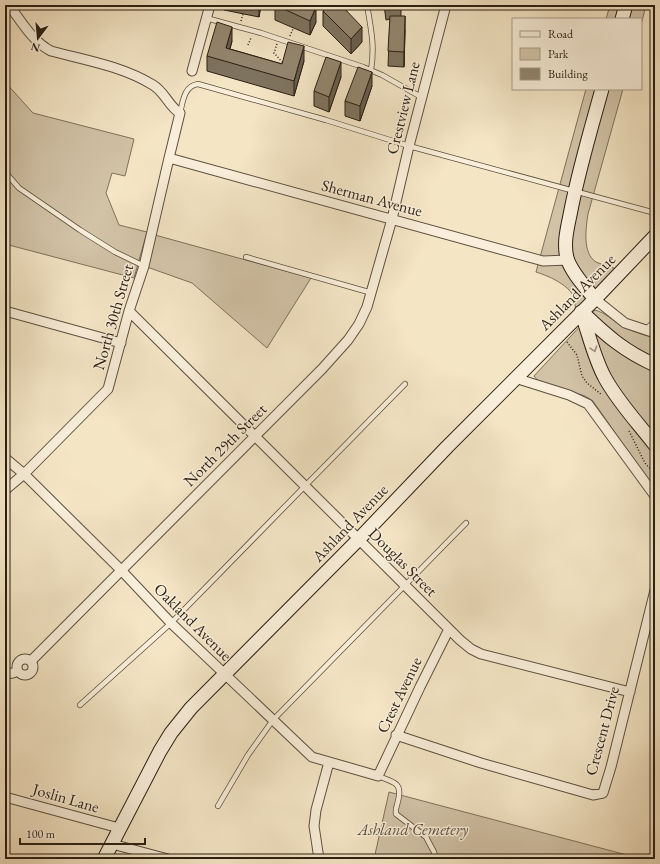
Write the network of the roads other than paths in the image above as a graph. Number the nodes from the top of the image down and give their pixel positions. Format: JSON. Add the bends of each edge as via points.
{"nodes":[{"id":1,"x":9,"y":5,"type":"edge"},
{"id":2,"x":210,"y":5,"type":"edge"},
{"id":3,"x":367,"y":5,"type":"edge"},
{"id":4,"x":446,"y":5,"type":"edge"},
{"id":5,"x":626,"y":5,"type":"edge"},
{"id":6,"x":206,"y":18,"type":"junction"},
{"id":7,"x":622,"y":18,"type":"edge"},
{"id":8,"x":371,"y":70,"type":"junction"},
{"id":9,"x":192,"y":71,"type":"dead end"},
{"id":10,"x":602,"y":90,"type":"edge"},
{"id":11,"x":421,"y":97,"type":"junction"},
{"id":12,"x":180,"y":113,"type":"junction"},
{"id":13,"x":409,"y":146,"type":"junction"},
{"id":14,"x":169,"y":158,"type":"junction"},
{"id":15,"x":5,"y":172,"type":"edge"},
{"id":16,"x":574,"y":192,"type":"junction"},
{"id":17,"x":655,"y":213,"type":"edge"},
{"id":18,"x":392,"y":219,"type":"junction"},
{"id":19,"x":655,"y":236,"type":"edge"},
{"id":20,"x":246,"y":258,"type":"dead end"},
{"id":21,"x":568,"y":260,"type":"junction"},
{"id":22,"x":144,"y":266,"type":"junction"},
{"id":23,"x":372,"y":293,"type":"junction"},
{"id":24,"x":595,"y":299,"type":"junction"},
{"id":25,"x":5,"y":311,"type":"edge"},
{"id":26,"x":129,"y":311,"type":"junction"},
{"id":27,"x":582,"y":312,"type":"junction"},
{"id":28,"x":655,"y":321,"type":"edge"},
{"id":29,"x":645,"y":330,"type":"junction"},
{"id":30,"x":655,"y":333,"type":"edge"},
{"id":31,"x":121,"y":343,"type":"junction"},
{"id":32,"x":655,"y":365,"type":"edge"},
{"id":33,"x":515,"y":378,"type":"junction"},
{"id":34,"x":406,"y":384,"type":"dead end"},
{"id":35,"x":255,"y":436,"type":"junction"},
{"id":36,"x":655,"y":445,"type":"edge"},
{"id":37,"x":5,"y":458,"type":"edge"},
{"id":38,"x":24,"y":474,"type":"junction"},
{"id":39,"x":305,"y":486,"type":"junction"},
{"id":40,"x":5,"y":490,"type":"edge"},
{"id":41,"x":655,"y":496,"type":"edge"},
{"id":42,"x":466,"y":523,"type":"dead end"},
{"id":43,"x":359,"y":539,"type":"junction"},
{"id":44,"x":121,"y":570,"type":"junction"},
{"id":45,"x":405,"y":584,"type":"junction"},
{"id":46,"x":655,"y":590,"type":"edge"},
{"id":47,"x":171,"y":623,"type":"junction"},
{"id":48,"x":450,"y":629,"type":"junction"},
{"id":49,"x":5,"y":674,"type":"edge"},
{"id":50,"x":224,"y":674,"type":"junction"},
{"id":51,"x":630,"y":692,"type":"junction"},
{"id":52,"x":80,"y":705,"type":"dead end"},
{"id":53,"x":273,"y":720,"type":"junction"},
{"id":54,"x":396,"y":735,"type":"junction"},
{"id":55,"x":329,"y":762,"type":"junction"},
{"id":56,"x":378,"y":776,"type":"junction"},
{"id":57,"x":5,"y":797,"type":"edge"},
{"id":58,"x":218,"y":806,"type":"dead end"},
{"id":59,"x":119,"y":828,"type":"junction"},
{"id":60,"x":112,"y":844,"type":"junction"},
{"id":61,"x":104,"y":859,"type":"edge"},
{"id":62,"x":168,"y":859,"type":"edge"},
{"id":63,"x":319,"y":859,"type":"edge"},
{"id":64,"x":436,"y":859,"type":"edge"}],
"edges":[{"from":1,"to":12,"type":"street","via":[[26,28],[50,51],[137,76],[155,86],[165,95],[174,110]]},
{"from":2,"to":6,"type":"street"},
{"from":3,"to":8,"type":"lane","via":[[374,51]]},
{"from":4,"to":11,"type":"street","name":"Crestview Lane"},
{"from":5,"to":7,"type":"street"},
{"from":6,"to":8,"type":"lane","via":[[253,30]]},
{"from":6,"to":9,"type":"street"},
{"from":8,"to":11,"type":"lane"},
{"from":10,"to":16,"type":"street"},
{"from":11,"to":13,"type":"street","name":"Crestview Lane"},
{"from":12,"to":13,"type":"lane","via":[[188,88],[198,84]]},
{"from":12,"to":14,"type":"street","name":"North 30th Street"},
{"from":13,"to":16,"type":"lane"},
{"from":13,"to":18,"type":"street","name":"Crestview Lane"},
{"from":14,"to":18,"type":"street","name":"Sherman Avenue"},
{"from":14,"to":22,"type":"street","name":"North 30th Street"},
{"from":15,"to":22,"type":"lane","via":[[19,188],[80,230],[115,252]]},
{"from":16,"to":17,"type":"lane"},
{"from":16,"to":21,"type":"street","via":[[565,246]]},
{"from":18,"to":21,"type":"street","name":"Sherman Avenue","via":[[544,261]]},
{"from":18,"to":23,"type":"street","name":"North 29th Street"},
{"from":19,"to":24,"type":"street","name":"Ashland Avenue"},
{"from":20,"to":23,"type":"lane"},
{"from":21,"to":24,"type":"street"},
{"from":22,"to":26,"type":"street","name":"North 30th Street"},
{"from":23,"to":35,"type":"street","name":"North 29th Street","via":[[368,307],[348,340]]},
{"from":24,"to":27,"type":"street","name":"Ashland Avenue"},
{"from":24,"to":29,"type":"street","via":[[625,323]]},
{"from":25,"to":31,"type":"street"},
{"from":26,"to":31,"type":"street","name":"North 30th Street"},
{"from":26,"to":35,"type":"street","name":"Douglas Street"},
{"from":27,"to":32,"type":"street","via":[[612,340]]},
{"from":27,"to":33,"type":"street","name":"Ashland Avenue"},
{"from":27,"to":36,"type":"street","one_way":true,"via":[[598,362],[606,378]]},
{"from":28,"to":29,"type":"lane"},
{"from":29,"to":30,"type":"street"},
{"from":31,"to":38,"type":"street","name":"North 30th Street","via":[[108,389]]},
{"from":33,"to":41,"type":"street","via":[[569,395],[588,404]]},
{"from":33,"to":43,"type":"street","name":"Ashland Avenue"},
{"from":34,"to":39,"type":"lane"},
{"from":35,"to":39,"type":"street","name":"Douglas Street"},
{"from":35,"to":44,"type":"street","name":"North 29th Street"},
{"from":37,"to":38,"type":"street","name":"Oakland Avenue"},
{"from":38,"to":40,"type":"street","name":"North 30th Street"},
{"from":38,"to":44,"type":"street","name":"Oakland Avenue"},
{"from":39,"to":43,"type":"street","name":"Douglas Street"},
{"from":39,"to":47,"type":"lane"},
{"from":42,"to":45,"type":"lane"},
{"from":43,"to":45,"type":"street","name":"Douglas Street"},
{"from":43,"to":50,"type":"street","name":"Ashland Avenue"},
{"from":44,"to":47,"type":"street","name":"Oakland Avenue"},
{"from":44,"to":49,"type":"street","name":"North 29th Street","via":[[31,661],[18,661],[17,671]]},
{"from":45,"to":48,"type":"street","name":"Douglas Street"},
{"from":45,"to":53,"type":"lane"},
{"from":46,"to":51,"type":"street","name":"Crescent Drive"},
{"from":47,"to":50,"type":"street","name":"Oakland Avenue"},
{"from":47,"to":52,"type":"lane"},
{"from":48,"to":51,"type":"street","name":"Douglas Street","via":[[471,649],[481,654]]},
{"from":48,"to":54,"type":"street","name":"Crest Avenue"},
{"from":50,"to":53,"type":"street","name":"Oakland Avenue"},
{"from":50,"to":59,"type":"street","name":"Ashland Avenue","via":[[171,733]]},
{"from":51,"to":54,"type":"street","name":"Crescent Drive","via":[[603,793],[593,794]]},
{"from":53,"to":55,"type":"street","name":"Oakland Avenue","via":[[312,757]]},
{"from":53,"to":58,"type":"lane","via":[[248,755]]},
{"from":54,"to":56,"type":"street","name":"Crest Avenue"},
{"from":55,"to":56,"type":"street","name":"Oakland Avenue"},
{"from":55,"to":63,"type":"street","via":[[314,826]]},
{"from":56,"to":64,"type":"lane","via":[[399,786],[396,814],[426,837]]},
{"from":57,"to":59,"type":"street","name":"Joslin Lane"},
{"from":59,"to":60,"type":"street","name":"Ashland Avenue"},
{"from":60,"to":61,"type":"street","name":"Ashland Avenue"},
{"from":60,"to":62,"type":"street"}]}
